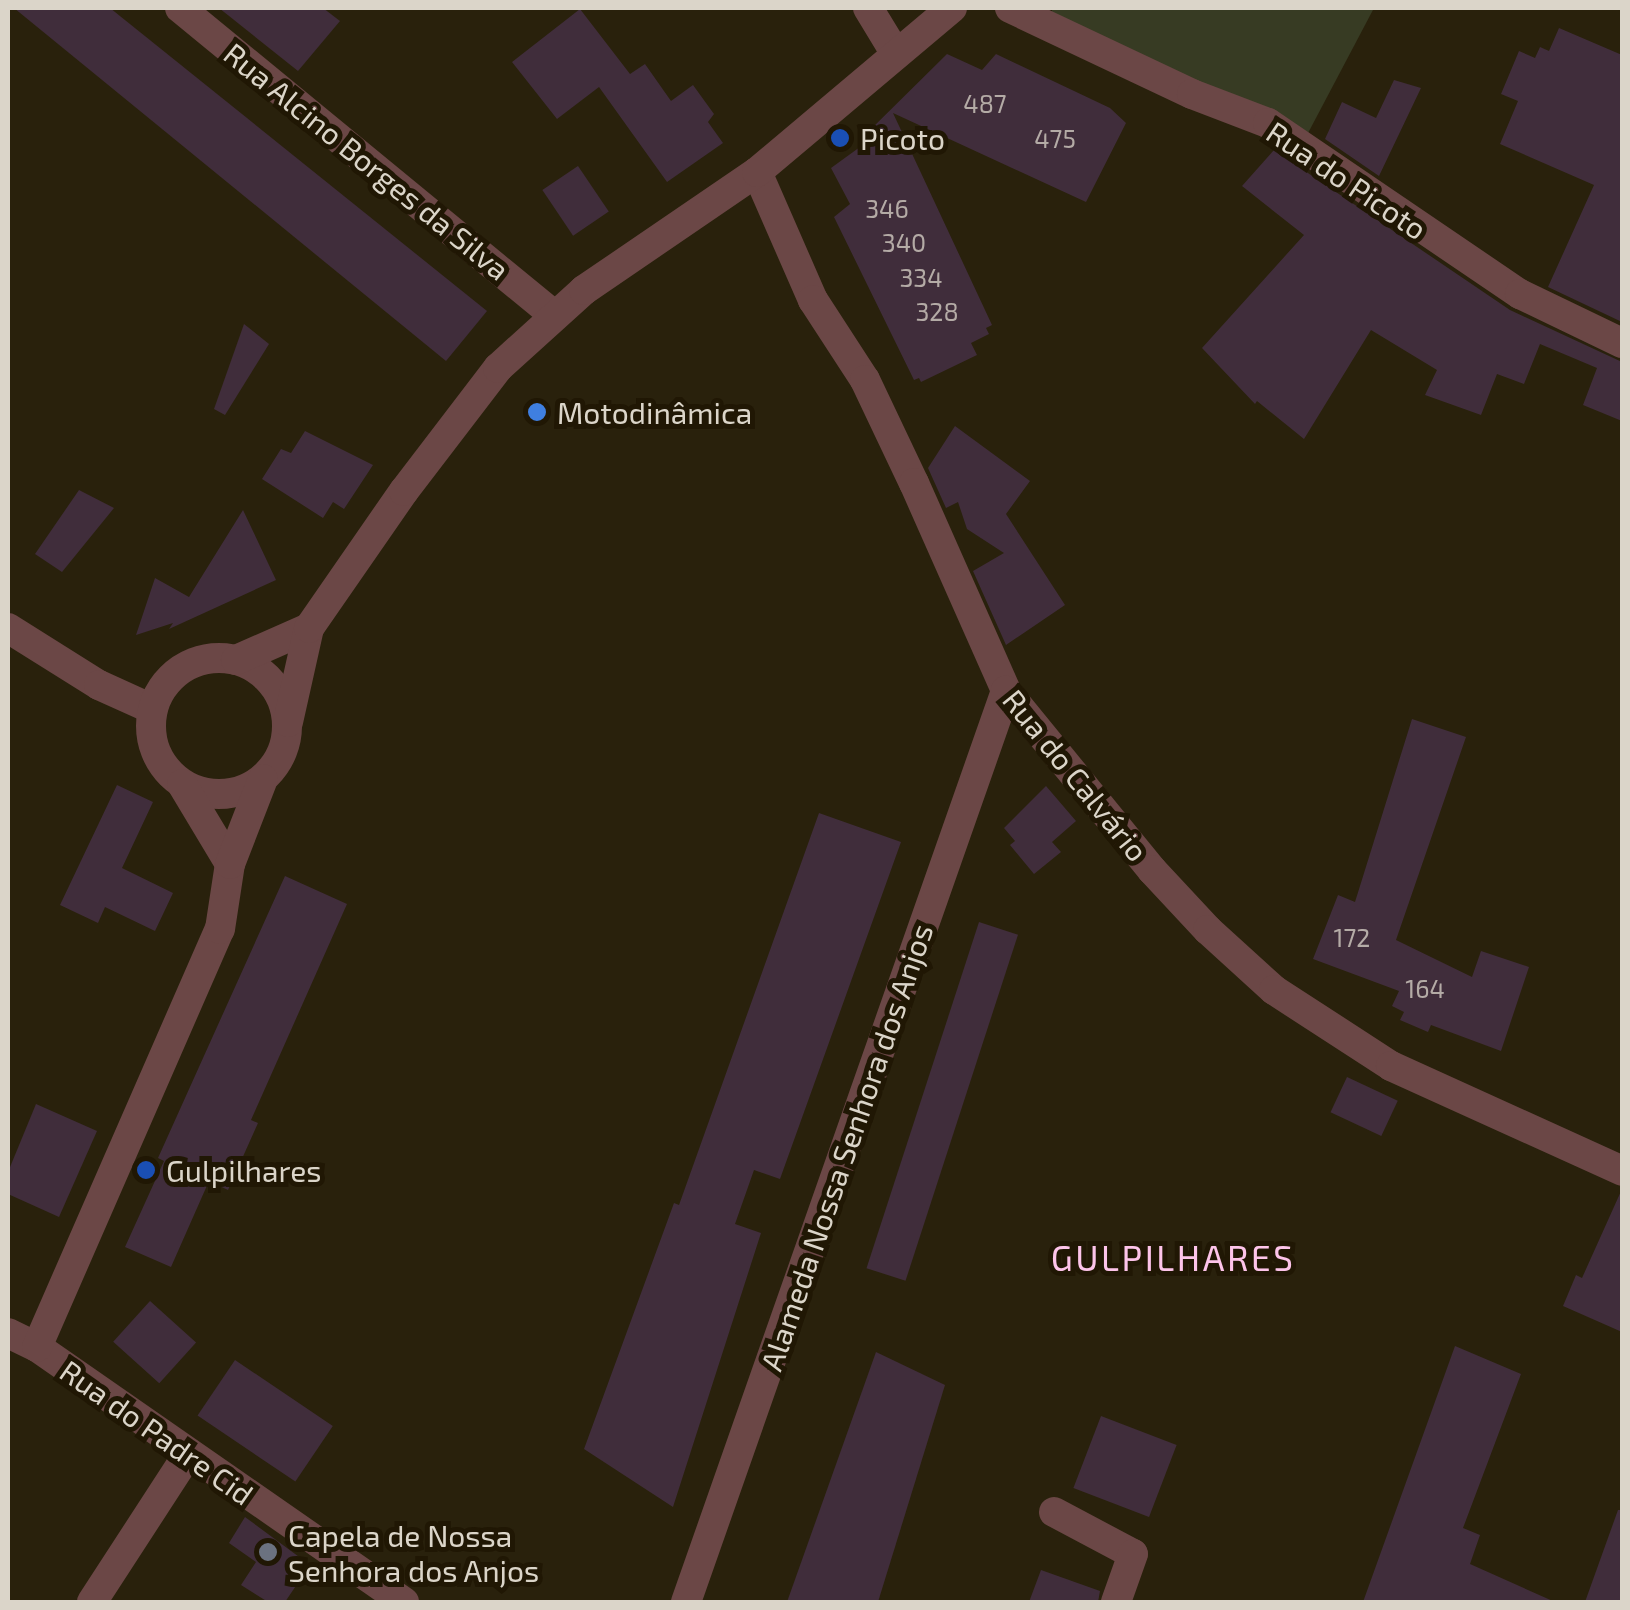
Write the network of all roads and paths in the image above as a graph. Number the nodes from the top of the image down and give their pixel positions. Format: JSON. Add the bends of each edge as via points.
{"nodes":[{"id":1,"x":180,"y":8,"type":"edge"},
{"id":2,"x":868,"y":8,"type":"edge"},
{"id":3,"x":952,"y":8,"type":"edge"},
{"id":4,"x":1010,"y":8,"type":"edge"},
{"id":5,"x":896,"y":54,"type":"junction"},
{"id":6,"x":757,"y":172,"type":"junction"},
{"id":7,"x":554,"y":315,"type":"junction"},
{"id":8,"x":1622,"y":343,"type":"edge"},
{"id":9,"x":8,"y":628,"type":"edge"},
{"id":10,"x":310,"y":628,"type":"junction"},
{"id":11,"x":236,"y":660,"type":"junction"},
{"id":12,"x":1006,"y":691,"type":"junction"},
{"id":13,"x":152,"y":710,"type":"junction"},
{"id":14,"x":288,"y":722,"type":"junction"},
{"id":15,"x":263,"y":779,"type":"junction"},
{"id":16,"x":182,"y":784,"type":"junction"},
{"id":17,"x":230,"y":864,"type":"junction"},
{"id":18,"x":1622,"y":1171,"type":"edge"},
{"id":19,"x":8,"y":1333,"type":"edge"},
{"id":20,"x":37,"y":1347,"type":"junction"},
{"id":21,"x":188,"y":1454,"type":"junction"},
{"id":22,"x":1054,"y":1512,"type":"dead end"},
{"id":23,"x":92,"y":1602,"type":"edge"},
{"id":24,"x":404,"y":1602,"type":"edge"},
{"id":25,"x":686,"y":1602,"type":"edge"},
{"id":26,"x":1116,"y":1602,"type":"edge"}],
"edges":[{"from":1,"to":7,"type":"street","name":"Rua Alcino Borges da Silva"},
{"from":2,"to":5,"type":"street"},
{"from":3,"to":5,"type":"street"},
{"from":4,"to":8,"type":"street","name":"Rua do Picoto","via":[[1192,94],[1268,122],[1520,294]]},
{"from":5,"to":6,"type":"street"},
{"from":6,"to":7,"type":"street"},
{"from":6,"to":12,"type":"street","name":"Rua do Calvário","via":[[813,300],[865,380]]},
{"from":7,"to":10,"type":"street","via":[[498,368]]},
{"from":9,"to":13,"type":"street"},
{"from":10,"to":11,"type":"street"},
{"from":10,"to":14,"type":"street"},
{"from":11,"to":13,"type":"street","via":[[193,662],[160,690]]},
{"from":11,"to":14,"type":"street","via":[[272,682]]},
{"from":12,"to":18,"type":"street","name":"Rua do Calvário","via":[[1152,870],[1274,990],[1390,1066]]},
{"from":12,"to":25,"type":"street","name":"Alameda Nossa Senhora dos Anjos"},
{"from":13,"to":16,"type":"street","via":[[155,752]]},
{"from":14,"to":15,"type":"street","via":[[278,763]]},
{"from":15,"to":16,"type":"street","via":[[224,795]]},
{"from":15,"to":17,"type":"street"},
{"from":16,"to":17,"type":"street"},
{"from":17,"to":20,"type":"street","via":[[220,929]]},
{"from":19,"to":20,"type":"street","name":"Rua do Padre Cid"},
{"from":20,"to":21,"type":"street","name":"Rua do Padre Cid"},
{"from":21,"to":23,"type":"street"},
{"from":21,"to":24,"type":"street","name":"Rua do Padre Cid"},
{"from":22,"to":26,"type":"street","via":[[1133,1554]]}]}
